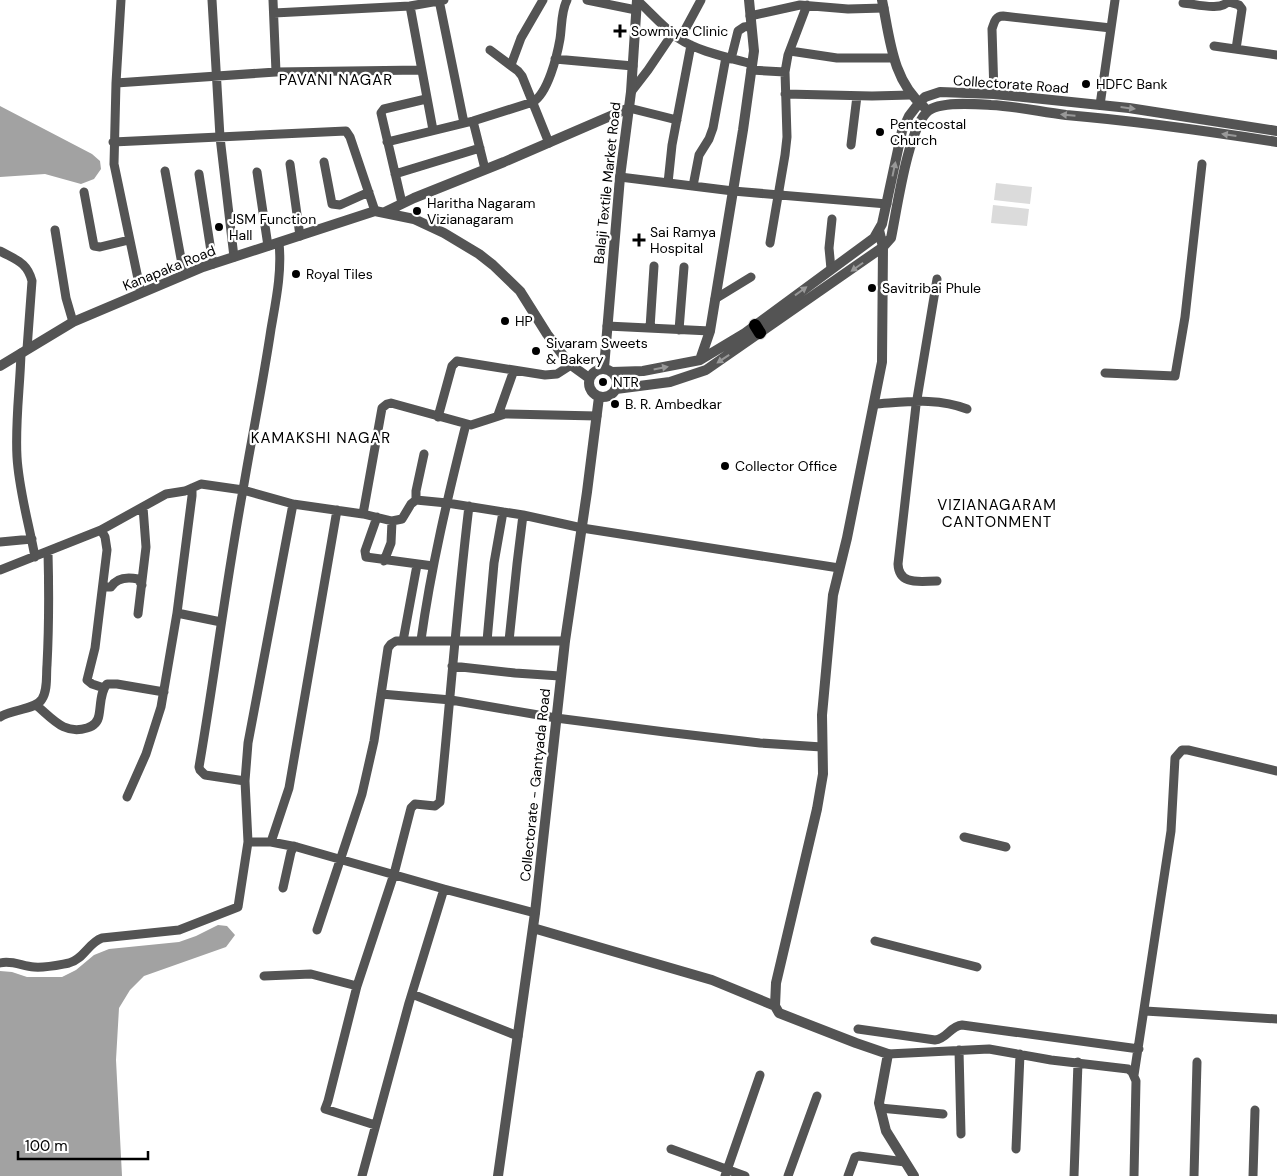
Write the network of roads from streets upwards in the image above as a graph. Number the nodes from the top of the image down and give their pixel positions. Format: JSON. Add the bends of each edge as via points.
{"nodes":[{"id":1,"x":121,"y":0,"type":"edge"},
{"id":2,"x":212,"y":0,"type":"edge"},
{"id":3,"x":273,"y":0,"type":"edge"},
{"id":4,"x":439,"y":0,"type":"edge"},
{"id":5,"x":444,"y":0,"type":"edge"},
{"id":6,"x":543,"y":0,"type":"edge"},
{"id":7,"x":567,"y":0,"type":"edge"},
{"id":8,"x":587,"y":0,"type":"edge"},
{"id":9,"x":701,"y":0,"type":"edge"},
{"id":10,"x":749,"y":0,"type":"edge"},
{"id":11,"x":1115,"y":0,"type":"edge"},
{"id":12,"x":1230,"y":1,"type":"edge"},
{"id":13,"x":1183,"y":3,"type":"dead end"},
{"id":14,"x":883,"y":4,"type":"edge"},
{"id":15,"x":637,"y":5,"type":"edge"},
{"id":16,"x":807,"y":5,"type":"junction"},
{"id":17,"x":410,"y":6,"type":"junction"},
{"id":18,"x":274,"y":13,"type":"junction"},
{"id":19,"x":751,"y":21,"type":"junction"},
{"id":20,"x":1111,"y":28,"type":"junction"},
{"id":21,"x":673,"y":33,"type":"junction"},
{"id":22,"x":680,"y":39,"type":"junction"},
{"id":23,"x":692,"y":45,"type":"junction"},
{"id":24,"x":1214,"y":46,"type":"dead end"},
{"id":25,"x":1236,"y":49,"type":"junction"},
{"id":26,"x":490,"y":50,"type":"dead end"},
{"id":27,"x":790,"y":50,"type":"junction"},
{"id":28,"x":1277,"y":55,"type":"edge"},
{"id":29,"x":729,"y":58,"type":"junction"},
{"id":30,"x":894,"y":58,"type":"junction"},
{"id":31,"x":555,"y":59,"type":"junction"},
{"id":32,"x":511,"y":65,"type":"junction"},
{"id":33,"x":633,"y":66,"type":"junction"},
{"id":34,"x":752,"y":67,"type":"junction"},
{"id":35,"x":421,"y":70,"type":"junction"},
{"id":36,"x":276,"y":72,"type":"junction"},
{"id":37,"x":785,"y":72,"type":"junction"},
{"id":38,"x":217,"y":75,"type":"junction"},
{"id":39,"x":116,"y":83,"type":"junction"},
{"id":40,"x":631,"y":92,"type":"junction"},
{"id":41,"x":785,"y":94,"type":"junction"},
{"id":42,"x":911,"y":94,"type":"junction"},
{"id":43,"x":994,"y":94,"type":"junction"},
{"id":44,"x":857,"y":96,"type":"junction"},
{"id":45,"x":426,"y":99,"type":"junction"},
{"id":46,"x":533,"y":102,"type":"junction"},
{"id":47,"x":919,"y":103,"type":"junction"},
{"id":48,"x":1100,"y":105,"type":"junction"},
{"id":49,"x":629,"y":108,"type":"junction"},
{"id":50,"x":928,"y":111,"type":"junction"},
{"id":51,"x":677,"y":120,"type":"junction"},
{"id":52,"x":469,"y":122,"type":"junction"},
{"id":53,"x":433,"y":130,"type":"junction"},
{"id":54,"x":1277,"y":131,"type":"edge"},
{"id":55,"x":220,"y":138,"type":"junction"},
{"id":56,"x":113,"y":142,"type":"junction"},
{"id":57,"x":387,"y":142,"type":"junction"},
{"id":58,"x":1277,"y":142,"type":"edge"},
{"id":59,"x":549,"y":143,"type":"junction"},
{"id":60,"x":851,"y":145,"type":"dead end"},
{"id":61,"x":480,"y":148,"type":"junction"},
{"id":62,"x":324,"y":162,"type":"dead end"},
{"id":63,"x":290,"y":164,"type":"dead end"},
{"id":64,"x":1202,"y":164,"type":"dead end"},
{"id":65,"x":485,"y":170,"type":"junction"},
{"id":66,"x":165,"y":172,"type":"dead end"},
{"id":67,"x":257,"y":172,"type":"dead end"},
{"id":68,"x":199,"y":174,"type":"dead end"},
{"id":69,"x":395,"y":174,"type":"junction"},
{"id":70,"x":620,"y":177,"type":"junction"},
{"id":71,"x":668,"y":183,"type":"junction"},
{"id":72,"x":693,"y":186,"type":"junction"},
{"id":73,"x":733,"y":191,"type":"junction"},
{"id":74,"x":84,"y":192,"type":"dead end"},
{"id":75,"x":369,"y":192,"type":"junction"},
{"id":76,"x":777,"y":195,"type":"junction"},
{"id":77,"x":402,"y":202,"type":"junction"},
{"id":78,"x":887,"y":204,"type":"junction"},
{"id":79,"x":376,"y":212,"type":"junction"},
{"id":80,"x":832,"y":219,"type":"dead end"},
{"id":81,"x":56,"y":230,"type":"dead end"},
{"id":82,"x":879,"y":230,"type":"junction"},
{"id":83,"x":300,"y":236,"type":"junction"},
{"id":84,"x":129,"y":240,"type":"junction"},
{"id":85,"x":279,"y":243,"type":"junction"},
{"id":86,"x":770,"y":244,"type":"dead end"},
{"id":87,"x":268,"y":246,"type":"junction"},
{"id":88,"x":883,"y":247,"type":"junction"},
{"id":89,"x":0,"y":251,"type":"edge"},
{"id":90,"x":234,"y":257,"type":"junction"},
{"id":91,"x":213,"y":264,"type":"junction"},
{"id":92,"x":654,"y":266,"type":"dead end"},
{"id":93,"x":684,"y":267,"type":"dead end"},
{"id":94,"x":831,"y":269,"type":"junction"},
{"id":95,"x":184,"y":275,"type":"junction"},
{"id":96,"x":751,"y":277,"type":"dead end"},
{"id":97,"x":937,"y":279,"type":"dead end"},
{"id":98,"x":141,"y":293,"type":"junction"},
{"id":99,"x":715,"y":299,"type":"junction"},
{"id":100,"x":72,"y":322,"type":"junction"},
{"id":101,"x":607,"y":326,"type":"junction"},
{"id":102,"x":650,"y":328,"type":"junction"},
{"id":103,"x":757,"y":329,"type":"junction"},
{"id":104,"x":679,"y":330,"type":"junction"},
{"id":105,"x":710,"y":331,"type":"junction"},
{"id":106,"x":24,"y":351,"type":"junction"},
{"id":107,"x":700,"y":360,"type":"junction"},
{"id":108,"x":571,"y":365,"type":"junction"},
{"id":109,"x":0,"y":366,"type":"edge"},
{"id":110,"x":514,"y":370,"type":"junction"},
{"id":111,"x":608,"y":370,"type":"junction"},
{"id":112,"x":643,"y":371,"type":"junction"},
{"id":113,"x":1105,"y":373,"type":"dead end"},
{"id":114,"x":589,"y":378,"type":"junction"},
{"id":115,"x":647,"y":386,"type":"junction"},
{"id":116,"x":616,"y":389,"type":"junction"},
{"id":117,"x":599,"y":397,"type":"junction"},
{"id":118,"x":917,"y":401,"type":"junction"},
{"id":119,"x":874,"y":404,"type":"junction"},
{"id":120,"x":967,"y":409,"type":"dead end"},
{"id":121,"x":498,"y":415,"type":"junction"},
{"id":122,"x":597,"y":416,"type":"junction"},
{"id":123,"x":438,"y":417,"type":"junction"},
{"id":124,"x":466,"y":424,"type":"junction"},
{"id":125,"x":424,"y":454,"type":"dead end"},
{"id":126,"x":192,"y":488,"type":"junction"},
{"id":127,"x":242,"y":490,"type":"junction"},
{"id":128,"x":416,"y":500,"type":"junction"},
{"id":129,"x":446,"y":502,"type":"junction"},
{"id":130,"x":294,"y":504,"type":"junction"},
{"id":131,"x":469,"y":506,"type":"junction"},
{"id":132,"x":144,"y":507,"type":"junction"},
{"id":133,"x":337,"y":510,"type":"junction"},
{"id":134,"x":503,"y":512,"type":"junction"},
{"id":135,"x":363,"y":514,"type":"junction"},
{"id":136,"x":523,"y":515,"type":"junction"},
{"id":137,"x":377,"y":518,"type":"junction"},
{"id":138,"x":392,"y":521,"type":"junction"},
{"id":139,"x":582,"y":528,"type":"junction"},
{"id":140,"x":101,"y":530,"type":"junction"},
{"id":141,"x":32,"y":540,"type":"junction"},
{"id":142,"x":0,"y":542,"type":"edge"},
{"id":143,"x":48,"y":552,"type":"junction"},
{"id":144,"x":35,"y":557,"type":"junction"},
{"id":145,"x":384,"y":561,"type":"junction"},
{"id":146,"x":417,"y":565,"type":"junction"},
{"id":147,"x":433,"y":566,"type":"junction"},
{"id":148,"x":839,"y":568,"type":"junction"},
{"id":149,"x":0,"y":570,"type":"edge"},
{"id":150,"x":937,"y":581,"type":"dead end"},
{"id":151,"x":142,"y":585,"type":"junction"},
{"id":152,"x":103,"y":586,"type":"junction"},
{"id":153,"x":176,"y":613,"type":"junction"},
{"id":154,"x":138,"y":614,"type":"dead end"},
{"id":155,"x":221,"y":622,"type":"junction"},
{"id":156,"x":421,"y":640,"type":"junction"},
{"id":157,"x":403,"y":641,"type":"junction"},
{"id":158,"x":454,"y":641,"type":"junction"},
{"id":159,"x":487,"y":641,"type":"junction"},
{"id":160,"x":509,"y":641,"type":"junction"},
{"id":161,"x":564,"y":641,"type":"junction"},
{"id":162,"x":452,"y":666,"type":"junction"},
{"id":163,"x":560,"y":676,"type":"junction"},
{"id":164,"x":104,"y":688,"type":"junction"},
{"id":165,"x":164,"y":692,"type":"junction"},
{"id":166,"x":381,"y":694,"type":"junction"},
{"id":167,"x":450,"y":700,"type":"junction"},
{"id":168,"x":36,"y":705,"type":"junction"},
{"id":169,"x":2,"y":712,"type":"edge"},
{"id":170,"x":556,"y":718,"type":"junction"},
{"id":171,"x":822,"y":747,"type":"junction"},
{"id":172,"x":1277,"y":771,"type":"edge"},
{"id":173,"x":245,"y":781,"type":"junction"},
{"id":174,"x":126,"y":797,"type":"dead end"},
{"id":175,"x":964,"y":837,"type":"dead end"},
{"id":176,"x":248,"y":842,"type":"junction"},
{"id":177,"x":271,"y":842,"type":"junction"},
{"id":178,"x":294,"y":846,"type":"junction"},
{"id":179,"x":1006,"y":847,"type":"dead end"},
{"id":180,"x":341,"y":860,"type":"junction"},
{"id":181,"x":394,"y":874,"type":"junction"},
{"id":182,"x":283,"y":888,"type":"dead end"},
{"id":183,"x":444,"y":889,"type":"junction"},
{"id":184,"x":536,"y":913,"type":"junction"},
{"id":185,"x":533,"y":928,"type":"junction"},
{"id":186,"x":317,"y":930,"type":"dead end"},
{"id":187,"x":875,"y":941,"type":"dead end"},
{"id":188,"x":0,"y":963,"type":"edge"},
{"id":189,"x":977,"y":967,"type":"dead end"},
{"id":190,"x":264,"y":976,"type":"dead end"},
{"id":191,"x":357,"y":986,"type":"junction"},
{"id":192,"x":412,"y":994,"type":"junction"},
{"id":193,"x":775,"y":1006,"type":"junction"},
{"id":194,"x":1145,"y":1011,"type":"junction"},
{"id":195,"x":1277,"y":1019,"type":"edge"},
{"id":196,"x":858,"y":1029,"type":"dead end"},
{"id":197,"x":518,"y":1036,"type":"junction"},
{"id":198,"x":1139,"y":1049,"type":"junction"},
{"id":199,"x":959,"y":1050,"type":"junction"},
{"id":200,"x":888,"y":1054,"type":"junction"},
{"id":201,"x":1020,"y":1054,"type":"junction"},
{"id":202,"x":1078,"y":1062,"type":"junction"},
{"id":203,"x":1197,"y":1062,"type":"dead end"},
{"id":204,"x":760,"y":1075,"type":"dead end"},
{"id":205,"x":1134,"y":1075,"type":"junction"},
{"id":206,"x":817,"y":1096,"type":"dead end"},
{"id":207,"x":880,"y":1108,"type":"junction"},
{"id":208,"x":1255,"y":1110,"type":"dead end"},
{"id":209,"x":943,"y":1114,"type":"dead end"},
{"id":210,"x":375,"y":1125,"type":"junction"},
{"id":211,"x":961,"y":1134,"type":"dead end"},
{"id":212,"x":671,"y":1149,"type":"dead end"},
{"id":213,"x":1016,"y":1149,"type":"dead end"},
{"id":214,"x":905,"y":1162,"type":"junction"},
{"id":215,"x":726,"y":1173,"type":"edge"},
{"id":216,"x":362,"y":1176,"type":"edge"},
{"id":217,"x":498,"y":1176,"type":"edge"},
{"id":218,"x":745,"y":1176,"type":"edge"},
{"id":219,"x":788,"y":1176,"type":"edge"},
{"id":220,"x":848,"y":1176,"type":"edge"},
{"id":221,"x":914,"y":1176,"type":"edge"},
{"id":222,"x":1074,"y":1176,"type":"edge"},
{"id":223,"x":1134,"y":1176,"type":"edge"},
{"id":224,"x":1194,"y":1176,"type":"edge"},
{"id":225,"x":1253,"y":1176,"type":"edge"}],
"edges":[{"from":1,"to":39,"type":"street"},
{"from":2,"to":38,"type":"street"},
{"from":3,"to":18,"type":"street"},
{"from":4,"to":5,"type":"street"},
{"from":4,"to":17,"type":"street"},
{"from":4,"to":52,"type":"street"},
{"from":6,"to":32,"type":"street","via":[[521,38]]},
{"from":7,"to":31,"type":"street"},
{"from":8,"to":15,"type":"street"},
{"from":9,"to":22,"type":"street"},
{"from":10,"to":19,"type":"street"},
{"from":11,"to":20,"type":"street"},
{"from":12,"to":13,"type":"street","via":[[1223,6]]},
{"from":12,"to":25,"type":"street","via":[[1242,9]]},
{"from":14,"to":16,"type":"street","via":[[848,9]]},
{"from":14,"to":30,"type":"street"},
{"from":15,"to":21,"type":"street"},
{"from":15,"to":33,"type":"street","name":"Balaji Textile Market Road"},
{"from":16,"to":19,"type":"street","via":[[784,8]]},
{"from":16,"to":27,"type":"street"},
{"from":17,"to":18,"type":"street"},
{"from":17,"to":35,"type":"street"},
{"from":18,"to":36,"type":"street"},
{"from":19,"to":29,"type":"street","via":[[738,31]]},
{"from":19,"to":34,"type":"street"},
{"from":20,"to":43,"type":"street","via":[[998,17],[992,30]]},
{"from":20,"to":48,"type":"street"},
{"from":21,"to":22,"type":"street"},
{"from":21,"to":40,"type":"street"},
{"from":22,"to":23,"type":"street"},
{"from":23,"to":29,"type":"street"},
{"from":23,"to":51,"type":"street"},
{"from":24,"to":25,"type":"street"},
{"from":25,"to":28,"type":"street"},
{"from":26,"to":32,"type":"street"},
{"from":27,"to":30,"type":"street","via":[[837,58]]},
{"from":27,"to":37,"type":"street"},
{"from":29,"to":34,"type":"street"},
{"from":29,"to":72,"type":"street","via":[[710,139],[698,155]]},
{"from":30,"to":42,"type":"street","via":[[902,82]]},
{"from":31,"to":33,"type":"street"},
{"from":31,"to":46,"type":"street","via":[[541,96]]},
{"from":32,"to":46,"type":"street","via":[[522,76]]},
{"from":33,"to":40,"type":"street","name":"Balaji Textile Market Road"},
{"from":34,"to":37,"type":"street"},
{"from":34,"to":73,"type":"street"},
{"from":35,"to":36,"type":"street"},
{"from":35,"to":45,"type":"street"},
{"from":36,"to":38,"type":"street"},
{"from":37,"to":41,"type":"street"},
{"from":38,"to":39,"type":"street"},
{"from":38,"to":55,"type":"street"},
{"from":39,"to":56,"type":"street"},
{"from":40,"to":49,"type":"street","name":"Balaji Textile Market Road"},
{"from":41,"to":44,"type":"street"},
{"from":41,"to":76,"type":"street","via":[[787,137]]},
{"from":42,"to":44,"type":"street"},
{"from":42,"to":47,"type":"street"},
{"from":43,"to":47,"type":"street","name":"Collectorate Road","via":[[940,92],[925,97]]},
{"from":43,"to":48,"type":"street","name":"Collectorate Road"},
{"from":44,"to":60,"type":"street"},
{"from":45,"to":53,"type":"street"},
{"from":45,"to":57,"type":"street","via":[[382,111]]},
{"from":46,"to":52,"type":"street"},
{"from":46,"to":59,"type":"street"},
{"from":47,"to":50,"type":"street"},
{"from":78,"to":47,"type":"street","name":"Collectorate Road","one_way":true,"via":[[902,131]]},
{"from":48,"to":54,"type":"street","name":"Collectorate Road","one_way":true},
{"from":49,"to":51,"type":"street"},
{"from":49,"to":59,"type":"street"},
{"from":49,"to":70,"type":"street","name":"Balaji Textile Market Road"},
{"from":58,"to":50,"type":"street","name":"Collectorate Road","one_way":true,"via":[[993,105],[945,105]]},
{"from":50,"to":88,"type":"street","name":"Collectorate Road","via":[[916,127],[910,143],[891,238]]},
{"from":51,"to":71,"type":"street"},
{"from":52,"to":53,"type":"street"},
{"from":52,"to":61,"type":"street"},
{"from":53,"to":57,"type":"street"},
{"from":55,"to":56,"type":"street"},
{"from":55,"to":75,"type":"street","via":[[346,131]]},
{"from":55,"to":90,"type":"street"},
{"from":56,"to":84,"type":"street","via":[[115,174]]},
{"from":57,"to":69,"type":"street"},
{"from":59,"to":65,"type":"street"},
{"from":61,"to":65,"type":"street"},
{"from":61,"to":69,"type":"street"},
{"from":62,"to":75,"type":"street","via":[[332,204],[340,205]]},
{"from":63,"to":83,"type":"street"},
{"from":64,"to":113,"type":"street","via":[[1186,317],[1175,376]]},
{"from":65,"to":77,"type":"street"},
{"from":66,"to":95,"type":"street"},
{"from":67,"to":87,"type":"street"},
{"from":68,"to":91,"type":"street"},
{"from":69,"to":77,"type":"street"},
{"from":70,"to":71,"type":"street"},
{"from":70,"to":101,"type":"street","name":"Balaji Textile Market Road"},
{"from":71,"to":72,"type":"street"},
{"from":72,"to":73,"type":"street"},
{"from":73,"to":76,"type":"street"},
{"from":73,"to":99,"type":"street"},
{"from":74,"to":84,"type":"street","via":[[94,246]]},
{"from":75,"to":79,"type":"street"},
{"from":76,"to":78,"type":"street"},
{"from":76,"to":86,"type":"street"},
{"from":77,"to":79,"type":"street"},
{"from":78,"to":82,"type":"street","name":"Collectorate Road"},
{"from":79,"to":83,"type":"street","name":"Kanapaka Road"},
{"from":79,"to":108,"type":"street","name":"Kanapaka Road","via":[[414,219],[479,254],[520,290]]},
{"from":80,"to":94,"type":"street"},
{"from":81,"to":100,"type":"street"},
{"from":82,"to":88,"type":"street"},
{"from":82,"to":94,"type":"street","name":"Collectorate Road","via":[[874,238]]},
{"from":83,"to":85,"type":"street","name":"Kanapaka Road"},
{"from":84,"to":98,"type":"street"},
{"from":85,"to":87,"type":"street","name":"Kanapaka Road"},
{"from":85,"to":127,"type":"street","via":[[279,280]]},
{"from":87,"to":90,"type":"street","name":"Kanapaka Road"},
{"from":88,"to":103,"type":"street","name":"Collectorate Road","one_way":true},
{"from":88,"to":119,"type":"street","via":[[882,362]]},
{"from":89,"to":106,"type":"street","via":[[22,264],[32,281]]},
{"from":90,"to":91,"type":"street","name":"Kanapaka Road"},
{"from":91,"to":95,"type":"street","name":"Kanapaka Road"},
{"from":92,"to":102,"type":"street"},
{"from":93,"to":104,"type":"street"},
{"from":103,"to":94,"type":"street","name":"Collectorate Road","one_way":true},
{"from":95,"to":98,"type":"street","name":"Kanapaka Road"},
{"from":96,"to":99,"type":"street"},
{"from":97,"to":118,"type":"street"},
{"from":98,"to":100,"type":"street","name":"Kanapaka Road"},
{"from":99,"to":105,"type":"street"},
{"from":100,"to":106,"type":"street","name":"Kanapaka Road"},
{"from":101,"to":102,"type":"street"},
{"from":101,"to":111,"type":"street","name":"Balaji Textile Market Road"},
{"from":102,"to":104,"type":"street"},
{"from":103,"to":107,"type":"street","name":"Collectorate Road"},
{"from":103,"to":115,"type":"street","name":"Collectorate Road","one_way":true,"via":[[706,370]]},
{"from":104,"to":105,"type":"street"},
{"from":105,"to":107,"type":"street"},
{"from":106,"to":109,"type":"street","name":"Kanapaka Road"},
{"from":106,"to":141,"type":"street","via":[[16,419],[17,458]]},
{"from":112,"to":107,"type":"street","name":"Collectorate Road","one_way":true},
{"from":108,"to":110,"type":"street","via":[[551,375]]},
{"from":108,"to":114,"type":"street","name":"Kanapaka Road"},
{"from":110,"to":121,"type":"street"},
{"from":110,"to":123,"type":"street","via":[[462,360],[453,363]]},
{"from":111,"to":112,"type":"street","name":"Collectorate Road"},
{"from":111,"to":114,"type":"street","via":[[595,371]]},
{"from":111,"to":116,"type":"street","via":[[617,380]]},
{"from":112,"to":115,"type":"street"},
{"from":114,"to":117,"type":"street","via":[[591,392]]},
{"from":115,"to":116,"type":"street","name":"Collectorate Road"},
{"from":116,"to":117,"type":"street","name":"Collectorate Road","via":[[608,396]]},
{"from":117,"to":122,"type":"street","name":"Collectorate - Gantyada Road"},
{"from":118,"to":119,"type":"street"},
{"from":118,"to":120,"type":"street","via":[[949,403]]},
{"from":118,"to":150,"type":"street","via":[[898,571],[907,579]]},
{"from":119,"to":148,"type":"street"},
{"from":121,"to":122,"type":"street"},
{"from":121,"to":124,"type":"street","via":[[477,424]]},
{"from":122,"to":139,"type":"street","name":"Collectorate - Gantyada Road"},
{"from":123,"to":124,"type":"street"},
{"from":123,"to":135,"type":"street","via":[[390,403],[384,406]]},
{"from":124,"to":129,"type":"street"},
{"from":125,"to":128,"type":"street"},
{"from":126,"to":127,"type":"street","via":[[201,484]]},
{"from":126,"to":132,"type":"street","via":[[166,494]]},
{"from":126,"to":153,"type":"street"},
{"from":127,"to":130,"type":"street"},
{"from":127,"to":155,"type":"street"},
{"from":128,"to":129,"type":"street"},
{"from":128,"to":138,"type":"street","via":[[402,519]]},
{"from":129,"to":131,"type":"street"},
{"from":129,"to":147,"type":"street"},
{"from":130,"to":133,"type":"street"},
{"from":130,"to":173,"type":"street","via":[[254,706]]},
{"from":131,"to":134,"type":"street"},
{"from":131,"to":158,"type":"street"},
{"from":132,"to":140,"type":"street"},
{"from":132,"to":151,"type":"street","via":[[146,547]]},
{"from":133,"to":135,"type":"street"},
{"from":133,"to":177,"type":"street","via":[[289,788]]},
{"from":134,"to":136,"type":"street"},
{"from":134,"to":159,"type":"street","via":[[494,563]]},
{"from":135,"to":137,"type":"street"},
{"from":136,"to":139,"type":"street"},
{"from":136,"to":160,"type":"street"},
{"from":137,"to":138,"type":"street"},
{"from":137,"to":145,"type":"street","via":[[365,554],[368,559]]},
{"from":138,"to":145,"type":"street","via":[[391,543]]},
{"from":139,"to":148,"type":"street"},
{"from":139,"to":161,"type":"street","name":"Collectorate - Gantyada Road"},
{"from":140,"to":143,"type":"street"},
{"from":140,"to":152,"type":"street","via":[[107,550]]},
{"from":141,"to":142,"type":"street"},
{"from":141,"to":144,"type":"street"},
{"from":143,"to":144,"type":"street"},
{"from":143,"to":168,"type":"street","via":[[50,613],[46,687],[42,700]]},
{"from":144,"to":149,"type":"street"},
{"from":145,"to":146,"type":"street"},
{"from":146,"to":147,"type":"street"},
{"from":146,"to":157,"type":"street"},
{"from":147,"to":156,"type":"street"},
{"from":148,"to":171,"type":"street","via":[[825,674]]},
{"from":151,"to":152,"type":"street","via":[[138,580],[123,578],[111,587]]},
{"from":151,"to":154,"type":"street"},
{"from":152,"to":164,"type":"street","via":[[95,648],[87,680]]},
{"from":153,"to":155,"type":"street"},
{"from":153,"to":165,"type":"street"},
{"from":155,"to":173,"type":"street","via":[[199,767],[205,775]]},
{"from":156,"to":157,"type":"street"},
{"from":156,"to":158,"type":"street"},
{"from":157,"to":166,"type":"street","via":[[393,642],[388,648]]},
{"from":158,"to":159,"type":"street"},
{"from":158,"to":162,"type":"street"},
{"from":159,"to":160,"type":"street"},
{"from":160,"to":161,"type":"street"},
{"from":161,"to":163,"type":"street","name":"Collectorate - Gantyada Road"},
{"from":162,"to":163,"type":"street"},
{"from":162,"to":167,"type":"street"},
{"from":163,"to":170,"type":"street","name":"Collectorate - Gantyada Road"},
{"from":164,"to":165,"type":"street","via":[[109,683]]},
{"from":164,"to":168,"type":"street","via":[[98,721],[80,730],[68,730]]},
{"from":165,"to":174,"type":"street","via":[[146,754]]},
{"from":166,"to":167,"type":"street"},
{"from":166,"to":180,"type":"street","via":[[364,785]]},
{"from":167,"to":170,"type":"street"},
{"from":167,"to":181,"type":"street","via":[[440,802],[436,806],[412,806]]},
{"from":168,"to":169,"type":"street"},
{"from":170,"to":171,"type":"street","via":[[760,743]]},
{"from":170,"to":184,"type":"street","name":"Collectorate - Gantyada Road"},
{"from":171,"to":193,"type":"street","via":[[823,774],[817,809],[776,982]]},
{"from":172,"to":194,"type":"street","via":[[1188,750],[1182,750],[1174,758],[1171,831]]},
{"from":173,"to":176,"type":"street"},
{"from":175,"to":179,"type":"street"},
{"from":176,"to":177,"type":"street"},
{"from":176,"to":188,"type":"street","via":[[237,908],[179,930],[102,938],[71,962],[41,968]]},
{"from":177,"to":178,"type":"street"},
{"from":178,"to":180,"type":"street"},
{"from":178,"to":182,"type":"street"},
{"from":180,"to":181,"type":"street"},
{"from":180,"to":186,"type":"street"},
{"from":181,"to":183,"type":"street"},
{"from":181,"to":191,"type":"street"},
{"from":183,"to":184,"type":"street"},
{"from":183,"to":192,"type":"street"},
{"from":184,"to":185,"type":"street","name":"Collectorate - Gantyada Road"},
{"from":185,"to":193,"type":"street","via":[[712,980]]},
{"from":185,"to":197,"type":"street","name":"Collectorate - Gantyada Road"},
{"from":187,"to":189,"type":"street"},
{"from":190,"to":191,"type":"street","via":[[311,974]]},
{"from":191,"to":210,"type":"street","via":[[325,1109]]},
{"from":192,"to":197,"type":"street"},
{"from":192,"to":210,"type":"street"},
{"from":193,"to":200,"type":"street","via":[[779,1013]]},
{"from":194,"to":195,"type":"street"},
{"from":194,"to":198,"type":"street"},
{"from":196,"to":198,"type":"street","via":[[935,1040],[944,1038],[962,1025]]},
{"from":197,"to":217,"type":"street","name":"Collectorate - Gantyada Road"},
{"from":198,"to":205,"type":"street"},
{"from":199,"to":200,"type":"street"},
{"from":199,"to":201,"type":"street","via":[[989,1049]]},
{"from":199,"to":211,"type":"street"},
{"from":200,"to":207,"type":"street"},
{"from":201,"to":202,"type":"street"},
{"from":201,"to":213,"type":"street"},
{"from":202,"to":205,"type":"street","via":[[1128,1069]]},
{"from":202,"to":222,"type":"street"},
{"from":203,"to":224,"type":"street"},
{"from":204,"to":215,"type":"street"},
{"from":205,"to":223,"type":"street"},
{"from":206,"to":219,"type":"street"},
{"from":207,"to":209,"type":"street"},
{"from":207,"to":214,"type":"street","via":[[886,1131]]},
{"from":208,"to":225,"type":"street"},
{"from":210,"to":216,"type":"street"},
{"from":212,"to":215,"type":"street"},
{"from":214,"to":220,"type":"street","via":[[855,1157]]},
{"from":214,"to":221,"type":"street"},
{"from":215,"to":218,"type":"street"}]}
